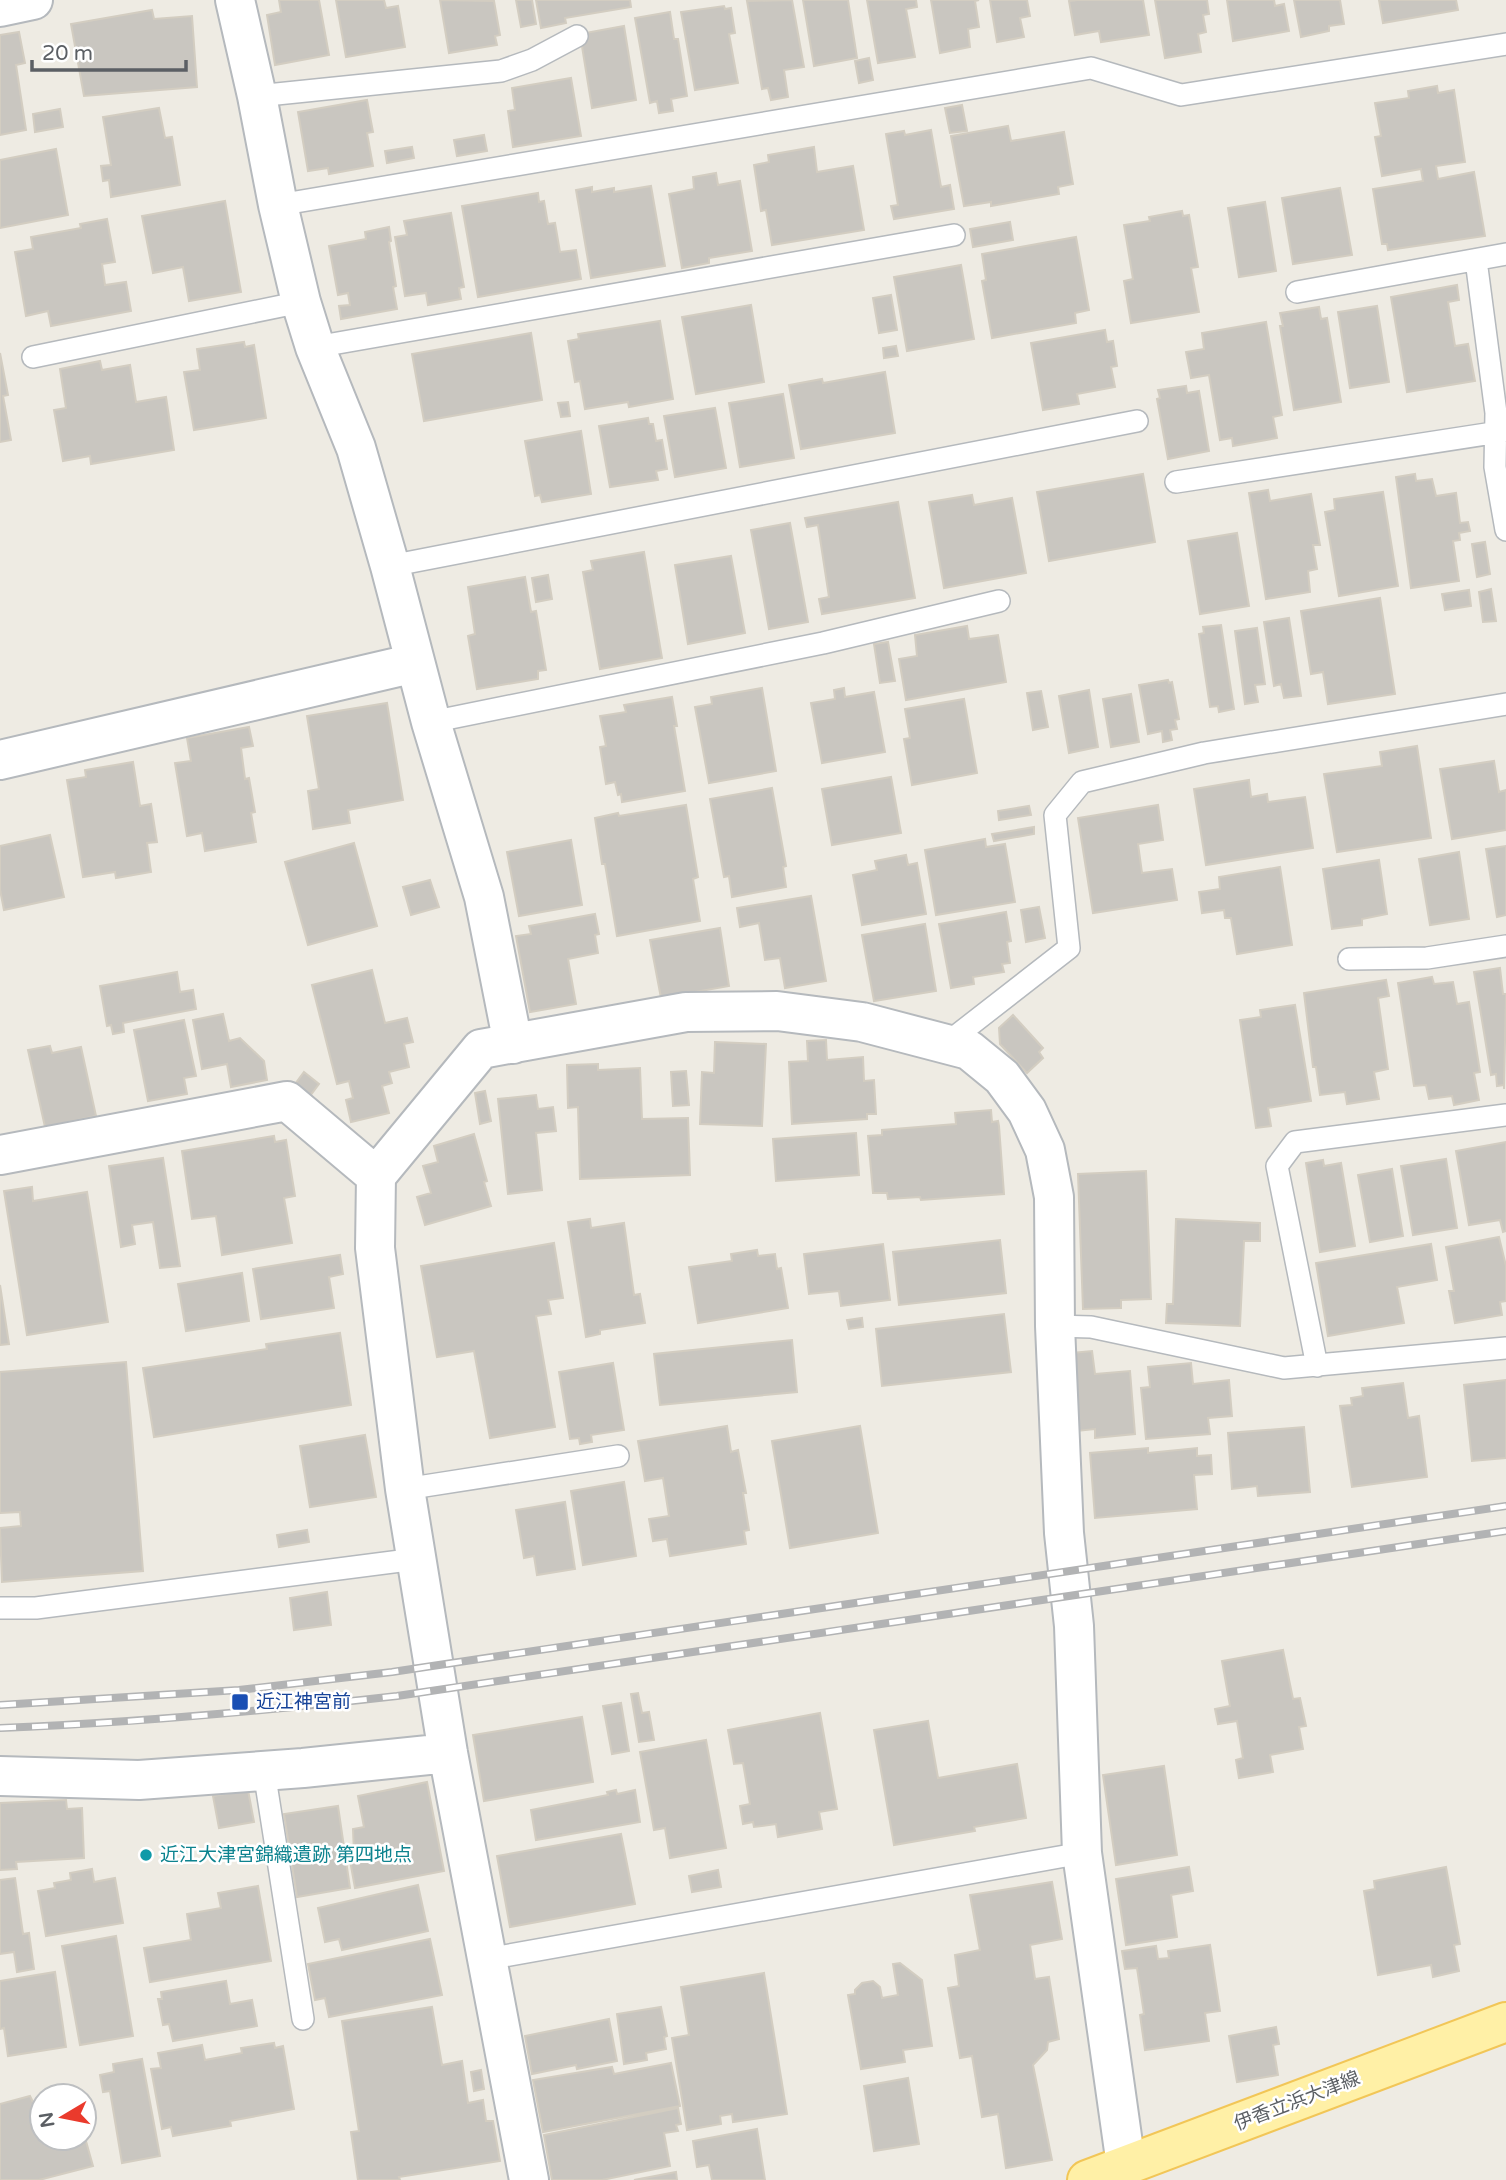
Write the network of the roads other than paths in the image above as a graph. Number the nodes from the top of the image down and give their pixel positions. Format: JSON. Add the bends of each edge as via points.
{"nodes":[{"id":1,"x":33,"y":0,"type":"edge"},
{"id":2,"x":235,"y":0,"type":"edge"},
{"id":3,"x":0,"y":7,"type":"edge"},
{"id":4,"x":577,"y":36,"type":"dead end"},
{"id":5,"x":1506,"y":44,"type":"edge"},
{"id":6,"x":257,"y":96,"type":"junction"},
{"id":7,"x":278,"y":205,"type":"junction"},
{"id":8,"x":954,"y":235,"type":"dead end"},
{"id":9,"x":1506,"y":254,"type":"edge"},
{"id":10,"x":1476,"y":260,"type":"junction"},
{"id":11,"x":1297,"y":292,"type":"dead end"},
{"id":12,"x":301,"y":302,"type":"junction"},
{"id":13,"x":315,"y":346,"type":"junction"},
{"id":14,"x":33,"y":358,"type":"dead end"},
{"id":15,"x":1137,"y":421,"type":"dead end"},
{"id":16,"x":1501,"y":431,"type":"edge"},
{"id":17,"x":1176,"y":482,"type":"dead end"},
{"id":18,"x":1506,"y":530,"type":"edge"},
{"id":19,"x":390,"y":566,"type":"junction"},
{"id":20,"x":999,"y":601,"type":"dead end"},
{"id":21,"x":415,"y":663,"type":"junction"},
{"id":22,"x":1506,"y":704,"type":"edge"},
{"id":23,"x":430,"y":722,"type":"junction"},
{"id":24,"x":0,"y":760,"type":"edge"},
{"id":25,"x":1506,"y":946,"type":"edge"},
{"id":26,"x":1349,"y":959,"type":"dead end"},
{"id":27,"x":947,"y":1043,"type":"junction"},
{"id":28,"x":513,"y":1044,"type":"junction"},
{"id":29,"x":1506,"y":1115,"type":"edge"},
{"id":30,"x":0,"y":1155,"type":"edge"},
{"id":31,"x":376,"y":1176,"type":"junction"},
{"id":32,"x":1055,"y":1326,"type":"junction"},
{"id":33,"x":1506,"y":1348,"type":"edge"},
{"id":34,"x":1317,"y":1366,"type":"junction"},
{"id":35,"x":618,"y":1457,"type":"dead end"},
{"id":36,"x":405,"y":1489,"type":"junction"},
{"id":37,"x":416,"y":1559,"type":"junction"},
{"id":38,"x":0,"y":1608,"type":"edge"},
{"id":39,"x":447,"y":1752,"type":"junction"},
{"id":40,"x":264,"y":1770,"type":"junction"},
{"id":41,"x":0,"y":1776,"type":"edge"},
{"id":42,"x":1082,"y":1853,"type":"junction"},
{"id":43,"x":486,"y":1959,"type":"junction"},
{"id":44,"x":303,"y":2019,"type":"dead end"},
{"id":45,"x":1506,"y":2022,"type":"edge"},
{"id":46,"x":1126,"y":2165,"type":"junction"},
{"id":47,"x":528,"y":2180,"type":"edge"},
{"id":48,"x":1087,"y":2180,"type":"edge"}],
"edges":[{"from":1,"to":3,"type":"street"},
{"from":2,"to":6,"type":"street"},
{"from":4,"to":6,"type":"lane","via":[[501,71]]},
{"from":5,"to":7,"type":"lane","via":[[1181,95],[1091,68]]},
{"from":6,"to":7,"type":"street"},
{"from":7,"to":12,"type":"street"},
{"from":8,"to":13,"type":"lane"},
{"from":9,"to":10,"type":"lane"},
{"from":10,"to":11,"type":"lane"},
{"from":10,"to":16,"type":"lane"},
{"from":12,"to":13,"type":"street"},
{"from":12,"to":14,"type":"lane"},
{"from":13,"to":19,"type":"street","via":[[356,448]]},
{"from":15,"to":19,"type":"lane"},
{"from":16,"to":17,"type":"lane"},
{"from":16,"to":18,"type":"lane","via":[[1495,467]]},
{"from":19,"to":21,"type":"street"},
{"from":20,"to":23,"type":"lane","via":[[823,643]]},
{"from":21,"to":23,"type":"street"},
{"from":21,"to":24,"type":"street"},
{"from":22,"to":27,"type":"lane","via":[[1204,753],[1082,782],[1055,815],[1069,948]]},
{"from":23,"to":28,"type":"street","via":[[484,897]]},
{"from":25,"to":26,"type":"lane","via":[[1427,958]]},
{"from":27,"to":28,"type":"street","via":[[862,1022],[777,1011],[685,1012]]},
{"from":27,"to":32,"type":"street","via":[[969,1050],[1002,1077],[1027,1111],[1045,1150],[1054,1197]]},
{"from":28,"to":31,"type":"street","via":[[481,1049]]},
{"from":29,"to":34,"type":"lane","via":[[1295,1142],[1278,1166]]},
{"from":30,"to":31,"type":"street","via":[[287,1101]]},
{"from":31,"to":36,"type":"street","via":[[375,1248]]},
{"from":32,"to":34,"type":"lane","via":[[1091,1327],[1284,1368]]},
{"from":32,"to":42,"type":"street","via":[[1064,1533],[1074,1626]]},
{"from":33,"to":34,"type":"lane"},
{"from":35,"to":36,"type":"lane"},
{"from":36,"to":37,"type":"street"},
{"from":37,"to":38,"type":"lane","via":[[36,1608]]},
{"from":37,"to":39,"type":"street"},
{"from":39,"to":40,"type":"street"},
{"from":39,"to":43,"type":"street"},
{"from":40,"to":41,"type":"street","via":[[139,1780]]},
{"from":40,"to":44,"type":"lane"},
{"from":42,"to":43,"type":"lane"},
{"from":42,"to":46,"type":"street"},
{"from":43,"to":47,"type":"street"},
{"from":45,"to":46,"type":"main road","name":"伊香立浜大津線"},
{"from":46,"to":48,"type":"main road","name":"伊香立浜大津線"}]}
